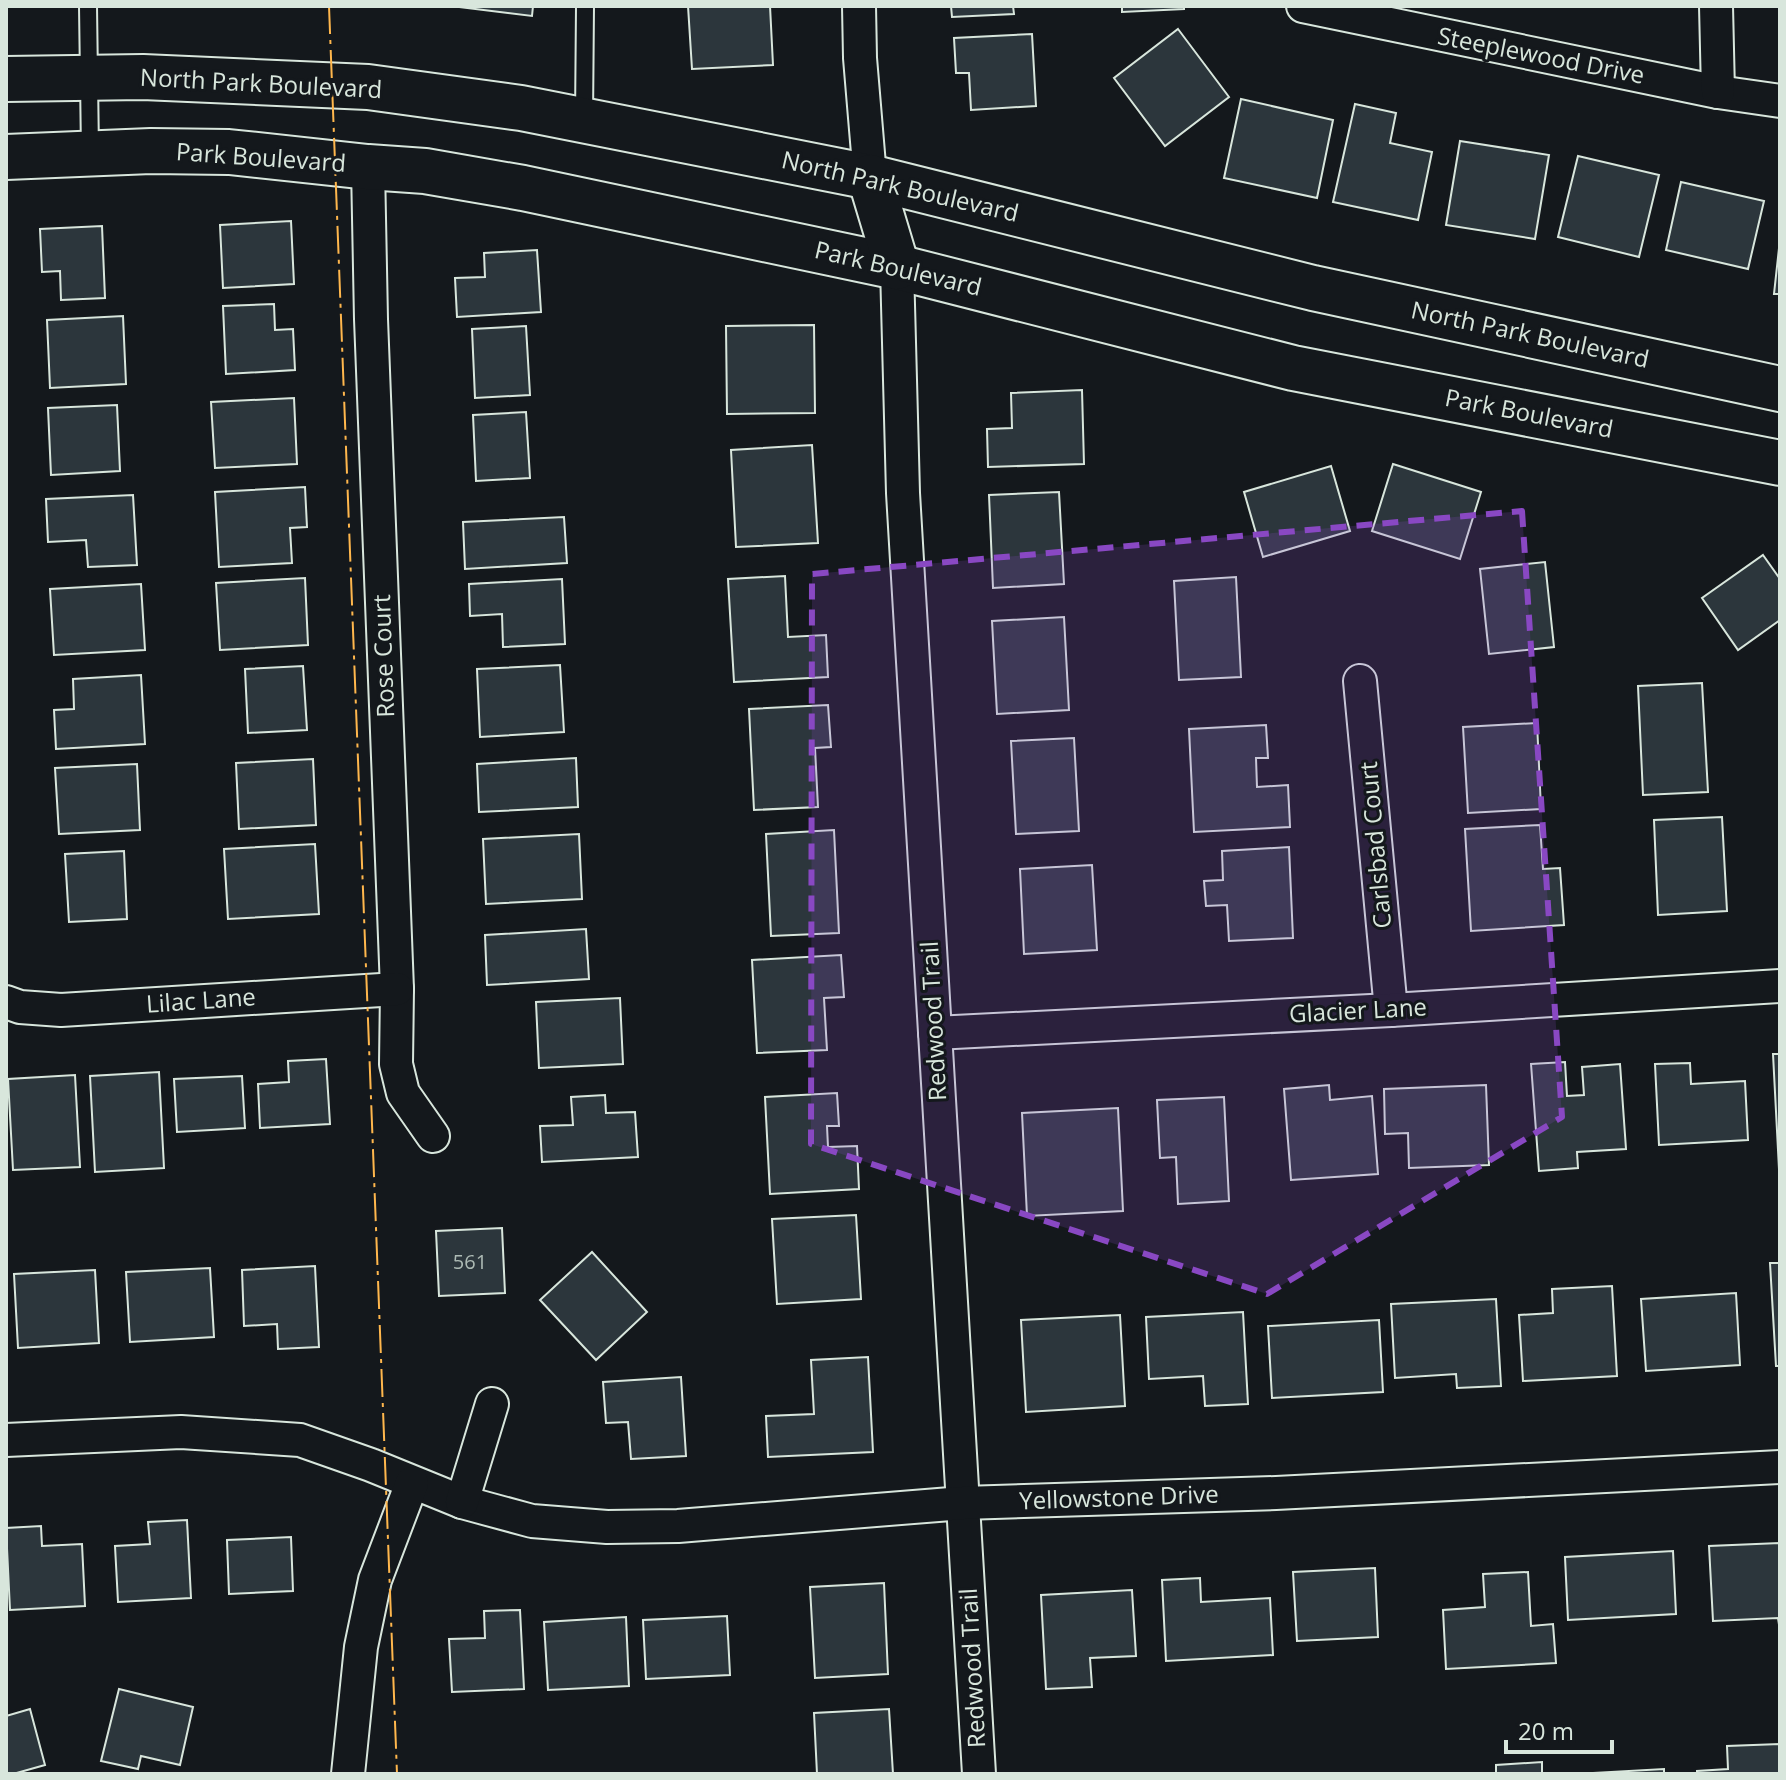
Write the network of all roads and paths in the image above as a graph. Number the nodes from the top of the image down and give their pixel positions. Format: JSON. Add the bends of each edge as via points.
{"nodes":[{"id":1,"x":88,"y":6,"type":"edge"},
{"id":2,"x":585,"y":6,"type":"edge"},
{"id":3,"x":859,"y":6,"type":"edge"},
{"id":4,"x":1303,"y":6,"type":"edge"},
{"id":5,"x":1716,"y":6,"type":"edge"},
{"id":6,"x":88,"y":77,"type":"junction"},
{"id":7,"x":6,"y":79,"type":"edge"},
{"id":8,"x":1718,"y":92,"type":"junction"},
{"id":9,"x":1780,"y":101,"type":"edge"},
{"id":10,"x":584,"y":120,"type":"junction"},
{"id":11,"x":90,"y":153,"type":"junction"},
{"id":12,"x":6,"y":157,"type":"edge"},
{"id":13,"x":368,"y":167,"type":"junction"},
{"id":14,"x":870,"y":177,"type":"junction"},
{"id":15,"x":897,"y":267,"type":"junction"},
{"id":16,"x":1780,"y":389,"type":"edge"},
{"id":17,"x":1780,"y":463,"type":"edge"},
{"id":18,"x":1360,"y":681,"type":"dead end"},
{"id":19,"x":1780,"y":986,"type":"edge"},
{"id":20,"x":397,"y":989,"type":"junction"},
{"id":21,"x":6,"y":1002,"type":"edge"},
{"id":22,"x":1391,"y":1010,"type":"junction"},
{"id":23,"x":935,"y":1033,"type":"junction"},
{"id":24,"x":433,"y":1136,"type":"dead end"},
{"id":25,"x":492,"y":1404,"type":"dead end"},
{"id":26,"x":6,"y":1440,"type":"edge"},
{"id":27,"x":1780,"y":1467,"type":"edge"},
{"id":28,"x":412,"y":1483,"type":"junction"},
{"id":29,"x":462,"y":1502,"type":"junction"},
{"id":30,"x":963,"y":1503,"type":"junction"},
{"id":31,"x":348,"y":1774,"type":"edge"},
{"id":32,"x":979,"y":1774,"type":"edge"}],
"edges":[{"from":1,"to":6,"type":"lane"},
{"from":2,"to":10,"type":"lane"},
{"from":3,"to":14,"type":"street"},
{"from":4,"to":8,"type":"street","name":"Steeplewood Drive"},
{"from":5,"to":8,"type":"street"},
{"from":6,"to":7,"type":"main road","name":"North Park Boulevard"},
{"from":6,"to":10,"type":"main road","name":"North Park Boulevard","via":[[368,87]]},
{"from":6,"to":11,"type":"lane"},
{"from":8,"to":9,"type":"street","name":"Steeplewood Drive"},
{"from":10,"to":14,"type":"main road","name":"North Park Boulevard"},
{"from":11,"to":12,"type":"main road","name":"Park Boulevard"},
{"from":11,"to":13,"type":"main road","name":"Park Boulevard","via":[[229,152]]},
{"from":13,"to":15,"type":"main road","name":"Park Boulevard","via":[[523,188]]},
{"from":13,"to":20,"type":"street","name":"Rose Court"},
{"from":14,"to":15,"type":"main road"},
{"from":14,"to":16,"type":"main road","name":"North Park Boulevard","via":[[1313,288]]},
{"from":15,"to":17,"type":"main road","name":"Park Boulevard","via":[[1293,368]]},
{"from":15,"to":23,"type":"street","name":"Redwood Trail","via":[[903,493]]},
{"from":18,"to":22,"type":"street","name":"Carlsbad Court"},
{"from":19,"to":22,"type":"street","name":"Glacier Lane"},
{"from":20,"to":21,"type":"street","name":"Lilac Lane","via":[[61,1010]]},
{"from":20,"to":24,"type":"street","name":"Rose Court","via":[[396,1064],[403,1093]]},
{"from":22,"to":23,"type":"street","name":"Glacier Lane"},
{"from":23,"to":30,"type":"street","name":"Redwood Trail"},
{"from":25,"to":29,"type":"street"},
{"from":26,"to":28,"type":"street","name":"Yellowstone Drive","via":[[181,1432],[300,1440]]},
{"from":27,"to":30,"type":"street","name":"Yellowstone Drive"},
{"from":28,"to":29,"type":"street","name":"Yellowstone Drive"},
{"from":28,"to":31,"type":"street","via":[[375,1580],[361,1647]]},
{"from":29,"to":30,"type":"street","name":"Yellowstone Drive","via":[[532,1521],[607,1527]]},
{"from":30,"to":32,"type":"street","name":"Redwood Trail"}]}
